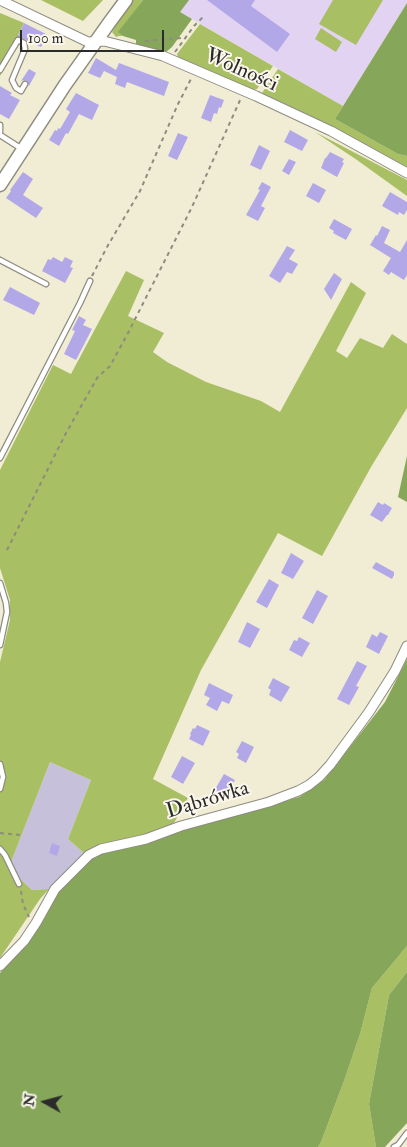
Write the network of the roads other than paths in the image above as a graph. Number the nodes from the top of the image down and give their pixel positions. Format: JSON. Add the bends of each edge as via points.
{"nodes":[{"id":1,"x":0,"y":0,"type":"edge"},
{"id":2,"x":126,"y":0,"type":"edge"},
{"id":3,"x":95,"y":42,"type":"junction"},
{"id":4,"x":0,"y":70,"type":"edge"},
{"id":5,"x":25,"y":84,"type":"dead end"},
{"id":6,"x":0,"y":125,"type":"edge"},
{"id":7,"x":0,"y":133,"type":"edge"},
{"id":8,"x":24,"y":149,"type":"junction"},
{"id":9,"x":407,"y":173,"type":"edge"},
{"id":10,"x":0,"y":186,"type":"edge"},
{"id":11,"x":0,"y":260,"type":"edge"},
{"id":12,"x":90,"y":281,"type":"road end"},
{"id":13,"x":46,"y":284,"type":"dead end"},
{"id":14,"x":0,"y":458,"type":"edge"},
{"id":15,"x":0,"y":583,"type":"edge"},
{"id":16,"x":0,"y":645,"type":"edge"},
{"id":17,"x":407,"y":646,"type":"edge"},
{"id":18,"x":0,"y":764,"type":"edge"},
{"id":19,"x":0,"y":789,"type":"edge"},
{"id":20,"x":0,"y":850,"type":"edge"},
{"id":21,"x":19,"y":884,"type":"road end"},
{"id":22,"x":0,"y":966,"type":"edge"},
{"id":23,"x":407,"y":1133,"type":"edge"},
{"id":24,"x":394,"y":1147,"type":"edge"}],
"edges":[{"from":1,"to":3,"type":"street","name":"Wolności","via":[[88,42]]},
{"from":2,"to":3,"type":"street"},
{"from":3,"to":8,"type":"street"},
{"from":3,"to":9,"type":"street","name":"Wolności","via":[[104,41],[163,56],[331,131]]},
{"from":4,"to":5,"type":"lane","via":[[18,40],[24,43],[25,49],[12,80],[21,91]]},
{"from":6,"to":7,"type":"lane"},
{"from":7,"to":8,"type":"lane"},
{"from":8,"to":10,"type":"street"},
{"from":11,"to":13,"type":"lane"},
{"from":12,"to":14,"type":"lane"},
{"from":15,"to":16,"type":"lane","via":[[7,612]]},
{"from":17,"to":22,"type":"street","name":"Dąbrówka","via":[[369,712],[330,765],[314,781],[269,802],[89,855],[55,890],[24,941]]},
{"from":18,"to":19,"type":"lane","via":[[3,777]]},
{"from":20,"to":21,"type":"lane"},
{"from":23,"to":24,"type":"lane"}]}
